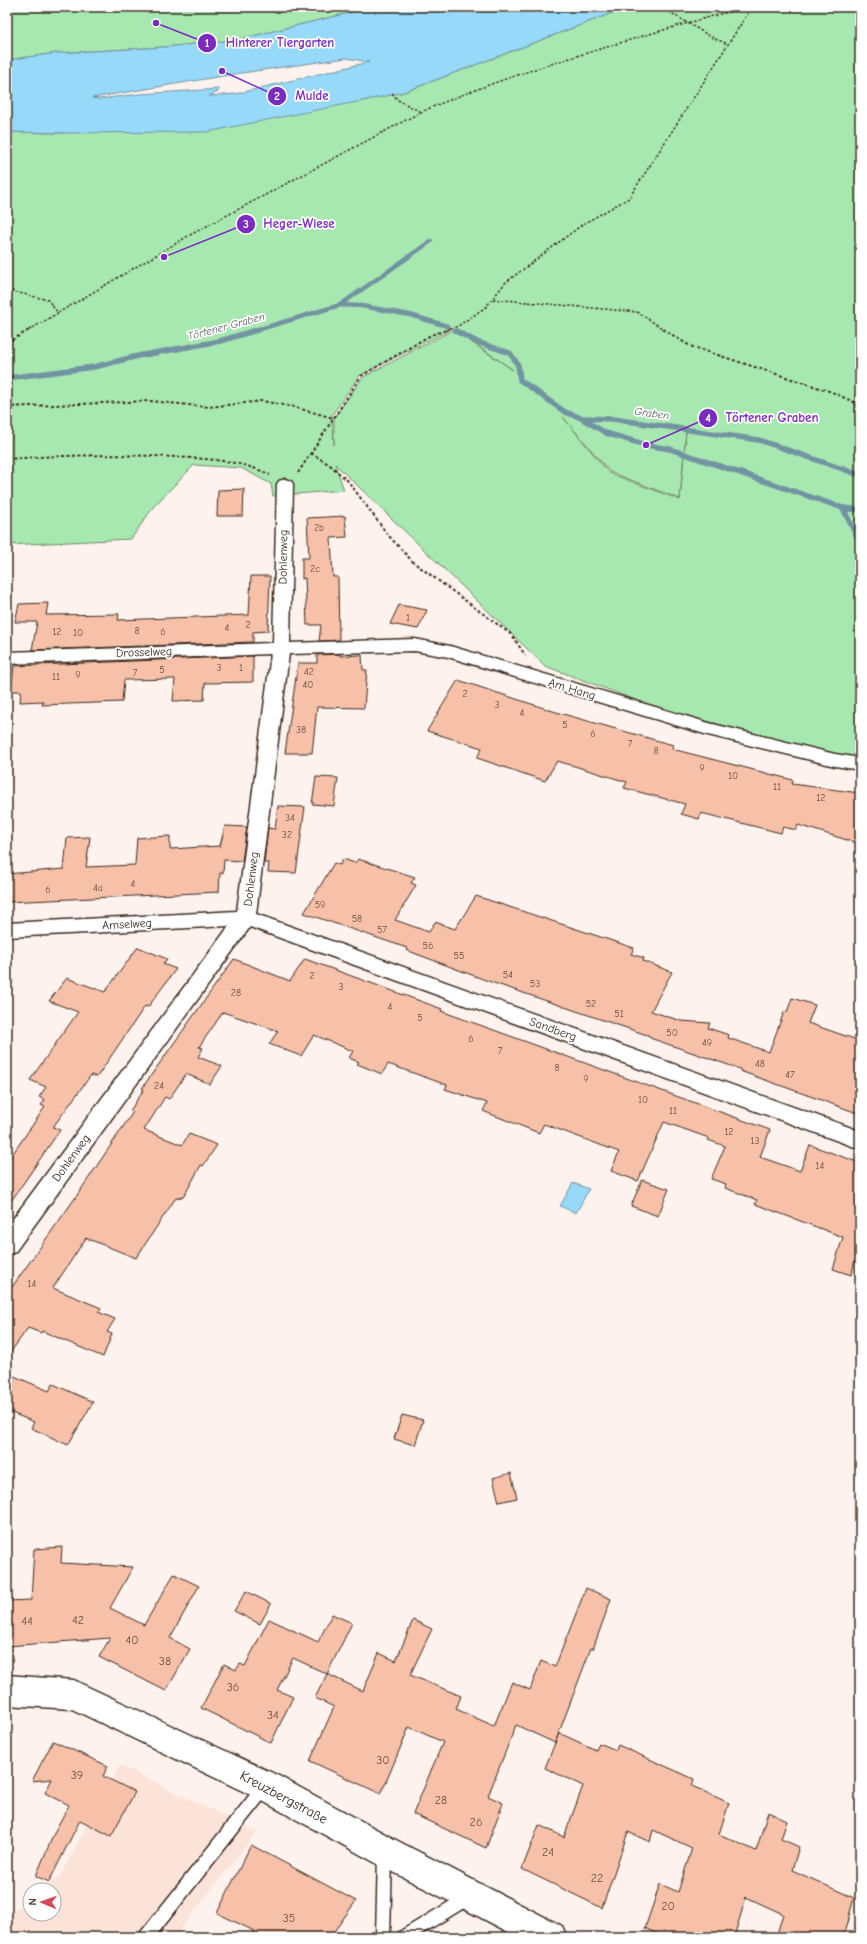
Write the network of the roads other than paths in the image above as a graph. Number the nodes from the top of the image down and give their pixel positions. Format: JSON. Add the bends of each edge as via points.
{"nodes":[{"id":1,"x":285,"y":484,"type":"road end"},
{"id":2,"x":281,"y":647,"type":"junction"},
{"id":3,"x":7,"y":658,"type":"edge"},
{"id":4,"x":860,"y":764,"type":"edge"},
{"id":5,"x":246,"y":918,"type":"junction"},
{"id":6,"x":7,"y":930,"type":"edge"},
{"id":7,"x":860,"y":1140,"type":"edge"},
{"id":8,"x":7,"y":1245,"type":"edge"},
{"id":9,"x":7,"y":1690,"type":"edge"},
{"id":10,"x":266,"y":1786,"type":"junction"},
{"id":11,"x":385,"y":1851,"type":"junction"},
{"id":12,"x":470,"y":1896,"type":"junction"},
{"id":13,"x":146,"y":1937,"type":"edge"},
{"id":14,"x":383,"y":1937,"type":"edge"},
{"id":15,"x":404,"y":1937,"type":"edge"},
{"id":16,"x":550,"y":1937,"type":"edge"}],
"edges":[{"from":1,"to":2,"type":"street","name":"Dohlenweg"},
{"from":2,"to":3,"type":"street","name":"Drosselweg"},
{"from":2,"to":4,"type":"street","name":"Am Hang","via":[[415,645],[450,652],[708,729]]},
{"from":2,"to":5,"type":"street","name":"Dohlenweg"},
{"from":5,"to":6,"type":"street","name":"Amselweg"},
{"from":5,"to":7,"type":"street","name":"Sandberg"},
{"from":5,"to":8,"type":"street","name":"Dohlenweg"},
{"from":9,"to":10,"type":"street","name":"Kreuzbergstraße","via":[[74,1695]]},
{"from":10,"to":11,"type":"street","name":"Kreuzbergstraße"},
{"from":10,"to":13,"type":"lane"},
{"from":11,"to":12,"type":"street","name":"Kreuzbergstraße"},
{"from":11,"to":14,"type":"lane"},
{"from":12,"to":15,"type":"lane"},
{"from":12,"to":16,"type":"street","name":"Kreuzbergstraße"}]}
